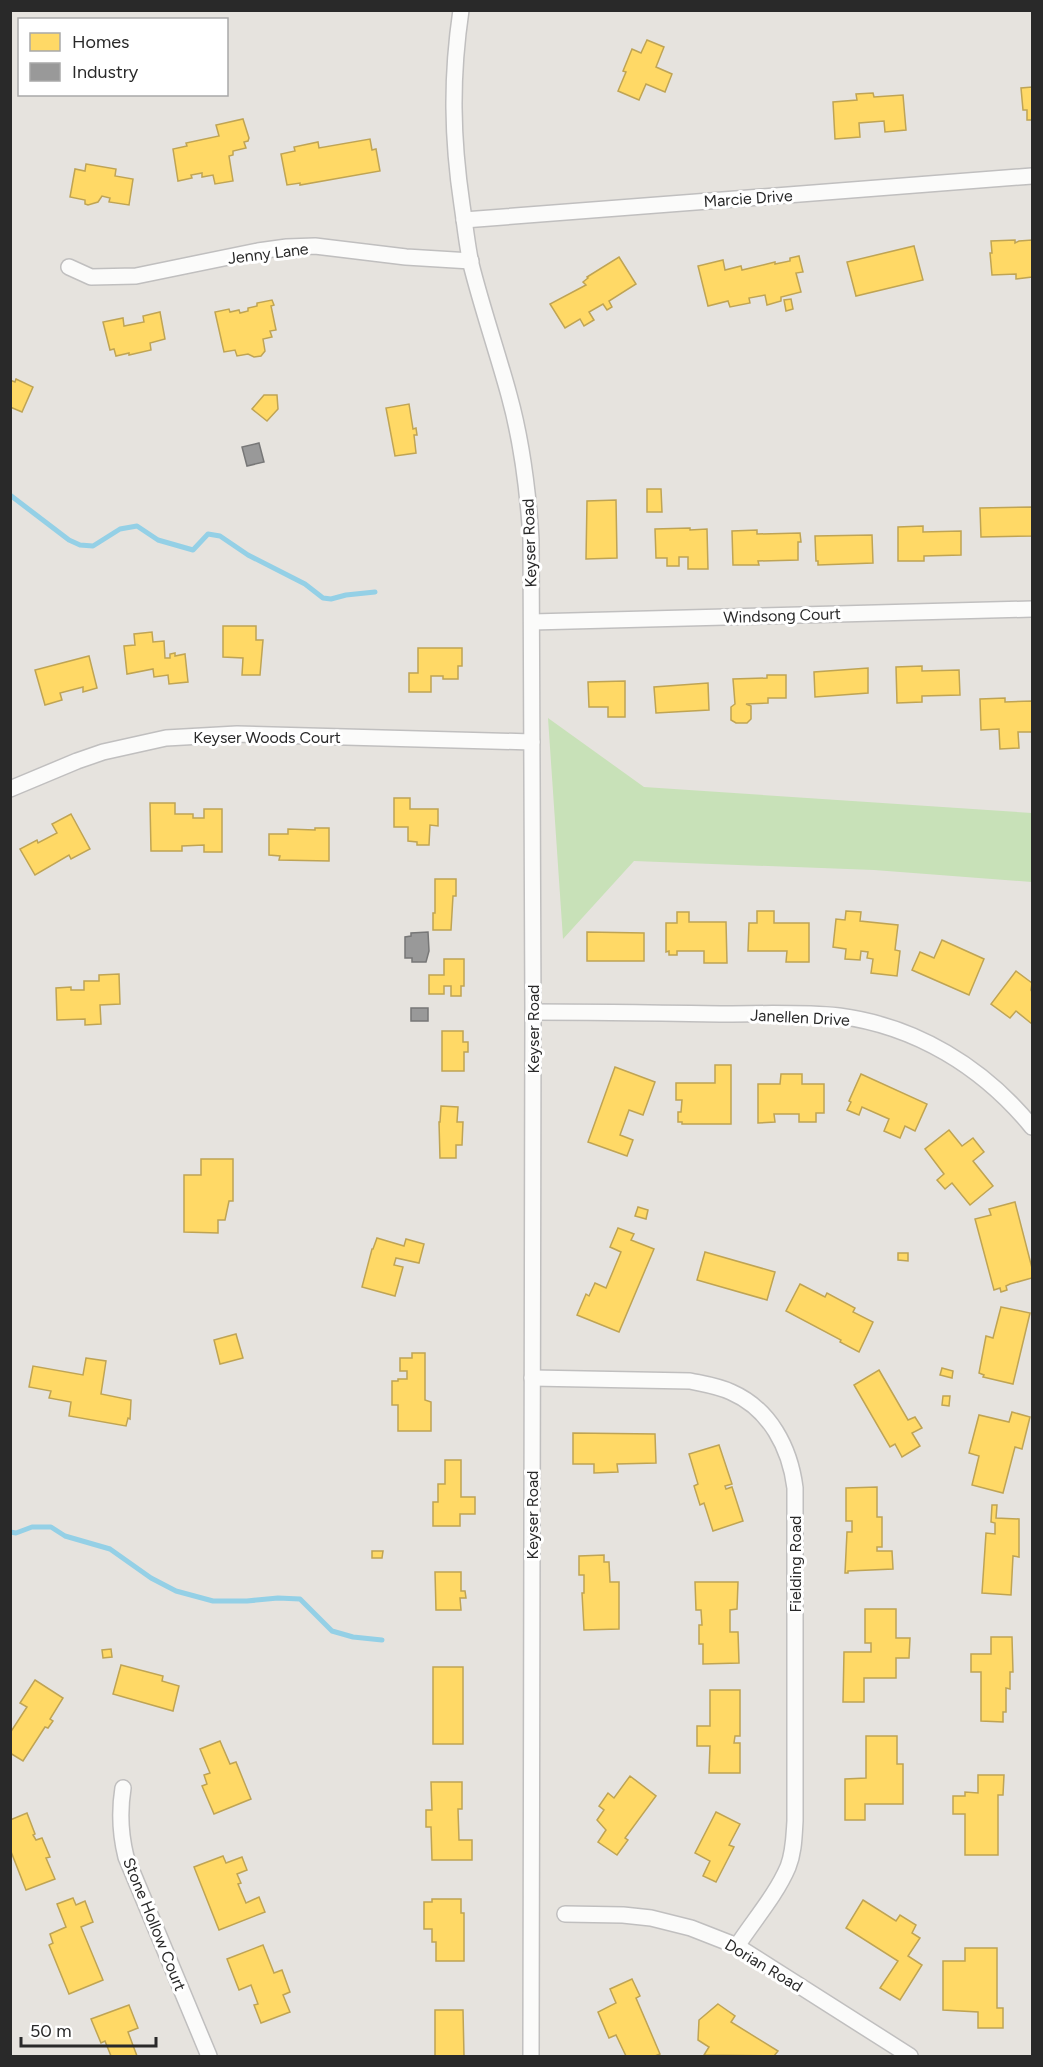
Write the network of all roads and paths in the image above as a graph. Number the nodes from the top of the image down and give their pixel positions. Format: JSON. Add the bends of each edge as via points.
{"nodes":[{"id":1,"x":461,"y":10,"type":"edge"},
{"id":2,"x":1032,"y":176,"type":"edge"},
{"id":3,"x":464,"y":220,"type":"junction"},
{"id":4,"x":471,"y":261,"type":"junction"},
{"id":5,"x":69,"y":267,"type":"dead end"},
{"id":6,"x":1032,"y":609,"type":"edge"},
{"id":7,"x":532,"y":622,"type":"junction"},
{"id":8,"x":532,"y":742,"type":"junction"},
{"id":9,"x":10,"y":789,"type":"edge"},
{"id":10,"x":533,"y":1012,"type":"junction"},
{"id":11,"x":1032,"y":1127,"type":"edge"},
{"id":12,"x":532,"y":1378,"type":"junction"},
{"id":13,"x":123,"y":1788,"type":"dead end"},
{"id":14,"x":565,"y":1914,"type":"dead end"},
{"id":15,"x":737,"y":1946,"type":"junction"},
{"id":16,"x":209,"y":2056,"type":"edge"},
{"id":17,"x":531,"y":2056,"type":"edge"},
{"id":18,"x":910,"y":2056,"type":"edge"}],
"edges":[{"from":1,"to":3,"type":"street","name":"Keyser Road","via":[[453,98]]},
{"from":2,"to":3,"type":"street","name":"Marcie Drive"},
{"from":3,"to":4,"type":"street","name":"Keyser Road"},
{"from":4,"to":5,"type":"street","name":"Jenny Lane","via":[[315,246],[258,251],[136,276],[91,277]]},
{"from":4,"to":7,"type":"street","name":"Keyser Road","via":[[524,465],[531,539]]},
{"from":6,"to":7,"type":"street","name":"Windsong Court"},
{"from":7,"to":8,"type":"street","name":"Keyser Road"},
{"from":8,"to":9,"type":"street","name":"Keyser Woods Court","via":[[237,734],[165,738],[86,758]]},
{"from":8,"to":10,"type":"street","name":"Keyser Road"},
{"from":10,"to":11,"type":"street","name":"Janellen Drive","via":[[813,1014],[892,1027],[960,1060],[996,1088]]},
{"from":10,"to":12,"type":"street","name":"Keyser Road"},
{"from":12,"to":15,"type":"street","name":"Fielding Road","via":[[713,1386],[732,1392],[759,1411],[788,1453],[795,1488],[794,1845],[778,1885]]},
{"from":12,"to":17,"type":"street","name":"Keyser Road"},
{"from":13,"to":16,"type":"street","name":"Stone Hollow Court","via":[[119,1812],[126,1857]]},
{"from":14,"to":15,"type":"street","name":"Dorian Road","via":[[651,1918]]},
{"from":15,"to":18,"type":"street","name":"Dorian Road"}]}
